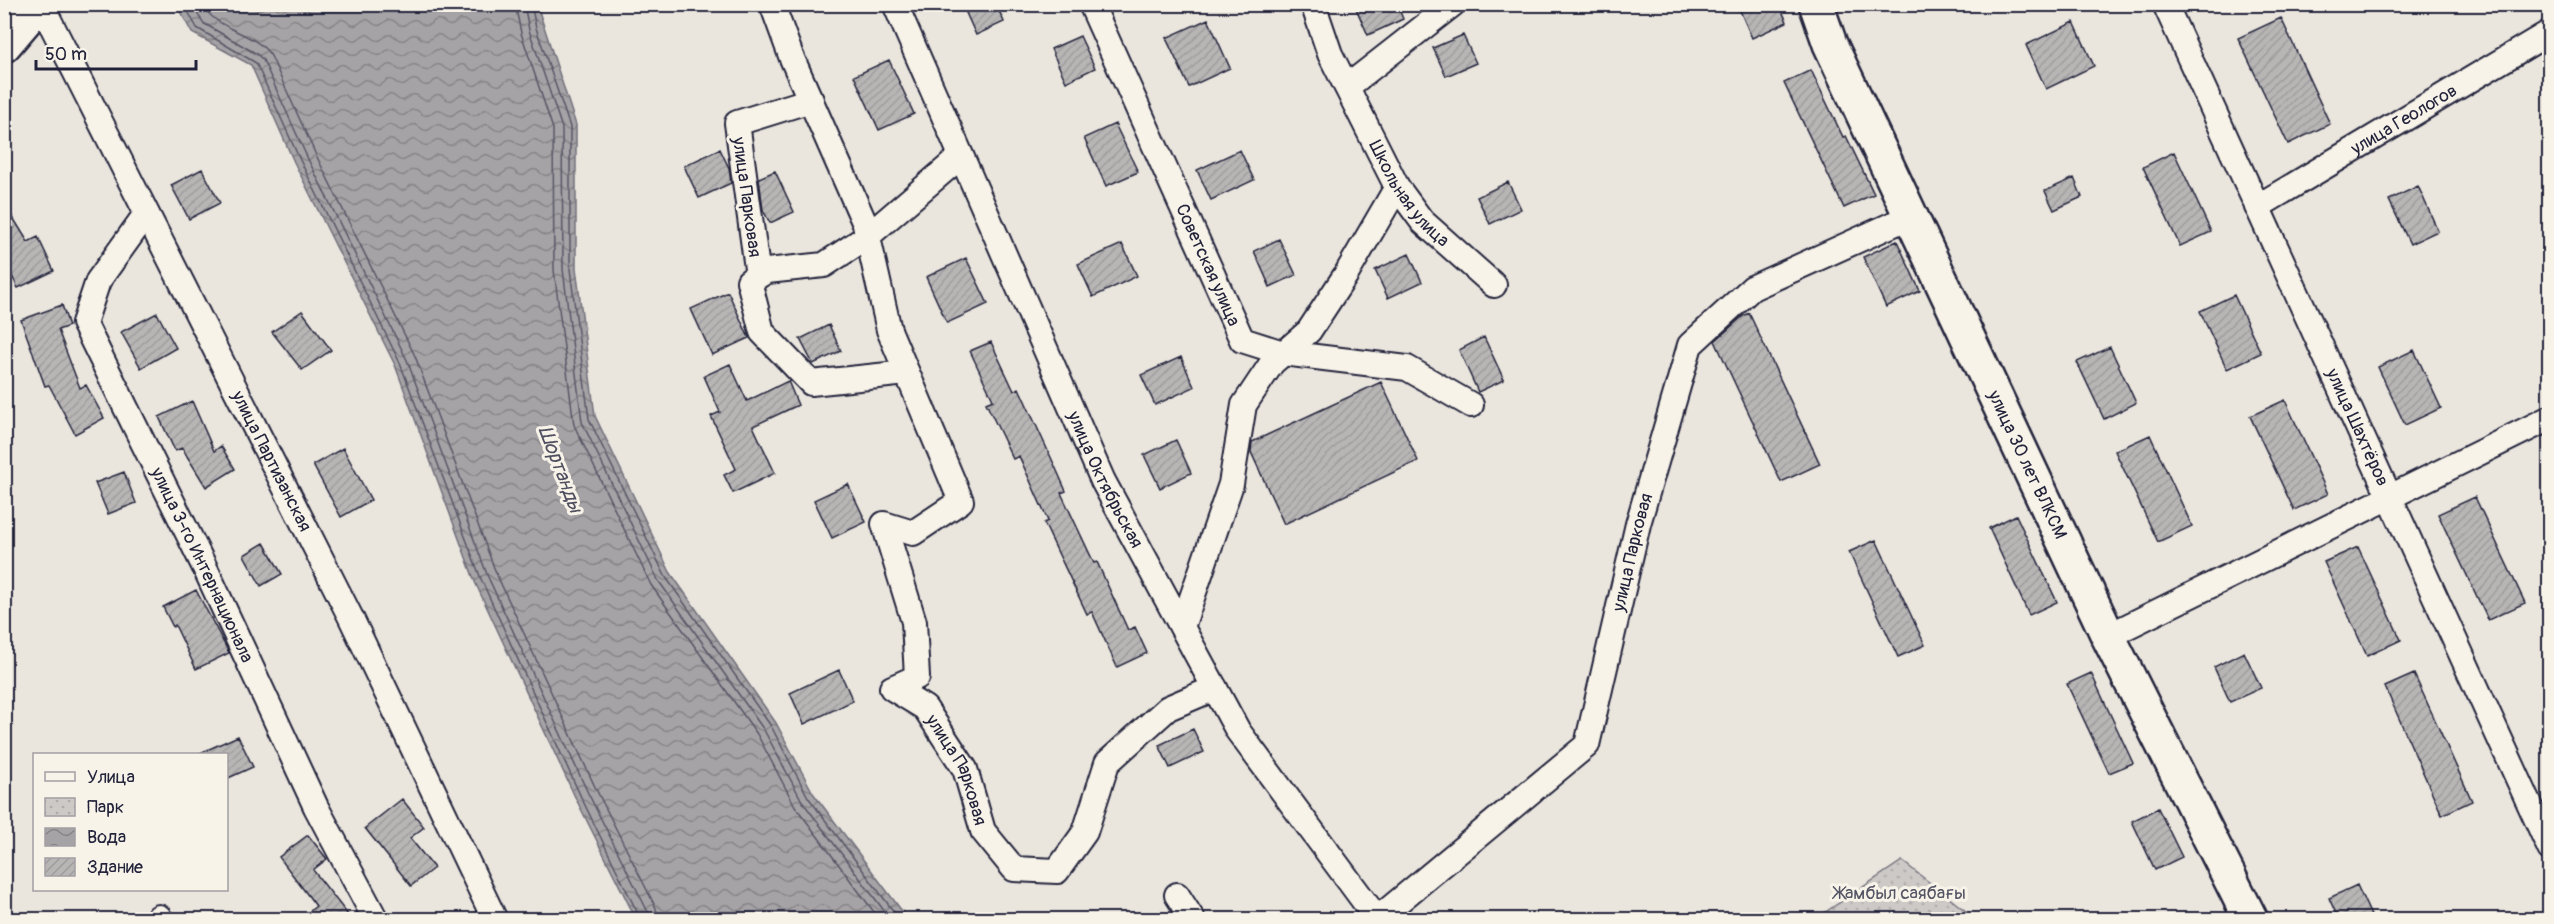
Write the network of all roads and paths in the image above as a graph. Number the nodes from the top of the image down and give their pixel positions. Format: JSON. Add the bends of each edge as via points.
{"nodes":[{"id":1,"x":40,"y":4,"type":"edge"},
{"id":2,"x":772,"y":4,"type":"edge"},
{"id":3,"x":895,"y":4,"type":"edge"},
{"id":4,"x":1091,"y":4,"type":"edge"},
{"id":5,"x":1313,"y":4,"type":"edge"},
{"id":6,"x":1453,"y":4,"type":"edge"},
{"id":7,"x":1816,"y":4,"type":"edge"},
{"id":8,"x":2165,"y":4,"type":"edge"},
{"id":9,"x":2550,"y":32,"type":"edge"},
{"id":10,"x":4,"y":45,"type":"edge"},
{"id":11,"x":1347,"y":87,"type":"junction"},
{"id":12,"x":811,"y":100,"type":"junction"},
{"id":13,"x":961,"y":156,"type":"junction"},
{"id":14,"x":1397,"y":187,"type":"junction"},
{"id":15,"x":2258,"y":207,"type":"junction"},
{"id":16,"x":146,"y":214,"type":"junction"},
{"id":17,"x":1911,"y":216,"type":"junction"},
{"id":18,"x":868,"y":236,"type":"junction"},
{"id":19,"x":758,"y":276,"type":"junction"},
{"id":20,"x":1494,"y":285,"type":"dead end"},
{"id":21,"x":1283,"y":353,"type":"junction"},
{"id":22,"x":907,"y":373,"type":"junction"},
{"id":23,"x":1471,"y":405,"type":"dead end"},
{"id":24,"x":2550,"y":418,"type":"edge"},
{"id":25,"x":2389,"y":497,"type":"junction"},
{"id":26,"x":1182,"y":627,"type":"junction"},
{"id":27,"x":2108,"y":636,"type":"junction"},
{"id":28,"x":1215,"y":688,"type":"junction"},
{"id":29,"x":2550,"y":849,"type":"edge"},
{"id":30,"x":1177,"y":895,"type":"dead end"},
{"id":31,"x":1377,"y":919,"type":"edge"},
{"id":32,"x":376,"y":920,"type":"edge"},
{"id":33,"x":495,"y":920,"type":"edge"},
{"id":34,"x":1193,"y":920,"type":"edge"},
{"id":35,"x":2251,"y":920,"type":"edge"}],
"edges":[{"from":1,"to":10,"type":"street"},
{"from":1,"to":16,"type":"street","name":"улица Партизанская"},
{"from":2,"to":12,"type":"street","name":"улица Парковая"},
{"from":3,"to":13,"type":"street","name":"улица Октябрьская"},
{"from":4,"to":21,"type":"street","name":"Советская улица","via":[[1242,340]]},
{"from":5,"to":11,"type":"street","name":"Школьная улица","via":[[1330,54]]},
{"from":6,"to":11,"type":"street"},
{"from":7,"to":17,"type":"street","name":"улица 30 лет ВЛКСМ","via":[[1830,44]]},
{"from":8,"to":15,"type":"street","name":"улица Шахтёров"},
{"from":9,"to":15,"type":"street","name":"улица Геологов"},
{"from":11,"to":14,"type":"street","name":"Школьная улица"},
{"from":12,"to":18,"type":"street","name":"улица Парковая"},
{"from":12,"to":19,"type":"street","name":"улица Парковая","via":[[737,123]]},
{"from":13,"to":18,"type":"street","name":"улица Парковая"},
{"from":13,"to":26,"type":"street","name":"улица Октябрьская","via":[[1103,481]]},
{"from":14,"to":20,"type":"street","name":"Школьная улица","via":[[1422,221]]},
{"from":14,"to":21,"type":"street","via":[[1309,330]]},
{"from":15,"to":25,"type":"street","name":"улица Шахтёров"},
{"from":16,"to":32,"type":"street","name":"улица 3-го Интернационала","via":[[98,281],[84,323],[206,570],[316,807]]},
{"from":16,"to":33,"type":"street","name":"улица Партизанская","via":[[346,607]]},
{"from":17,"to":27,"type":"street","name":"улица 30 лет ВЛКСМ"},
{"from":17,"to":31,"type":"street","name":"улица Парковая","via":[[1752,288],[1690,345],[1638,524],[1587,745]]},
{"from":18,"to":19,"type":"street","name":"улица Парковая","via":[[824,265],[767,271]]},
{"from":18,"to":22,"type":"street","name":"улица Парковая","via":[[889,330]]},
{"from":19,"to":22,"type":"street","name":"улица Парковая","via":[[749,281],[762,332],[811,383]]},
{"from":21,"to":23,"type":"street","name":"Советская улица","via":[[1407,368]]},
{"from":21,"to":26,"type":"street","via":[[1244,405],[1231,484]]},
{"from":22,"to":28,"type":"street","name":"улица Парковая","via":[[961,501],[913,533],[884,524],[914,622],[916,677],[892,688],[925,708],[965,769],[983,831],[1014,869],[1057,871],[1084,832],[1107,763],[1168,708]]},
{"from":24,"to":25,"type":"street"},
{"from":25,"to":27,"type":"street"},
{"from":25,"to":29,"type":"street","name":"улица Шахтёров"},
{"from":26,"to":28,"type":"street","name":"улица Октябрьская"},
{"from":27,"to":35,"type":"street","name":"улица 30 лет ВЛКСМ"},
{"from":28,"to":31,"type":"street","name":"улица Октябрьская","via":[[1238,731]]},
{"from":30,"to":34,"type":"street"}]}
